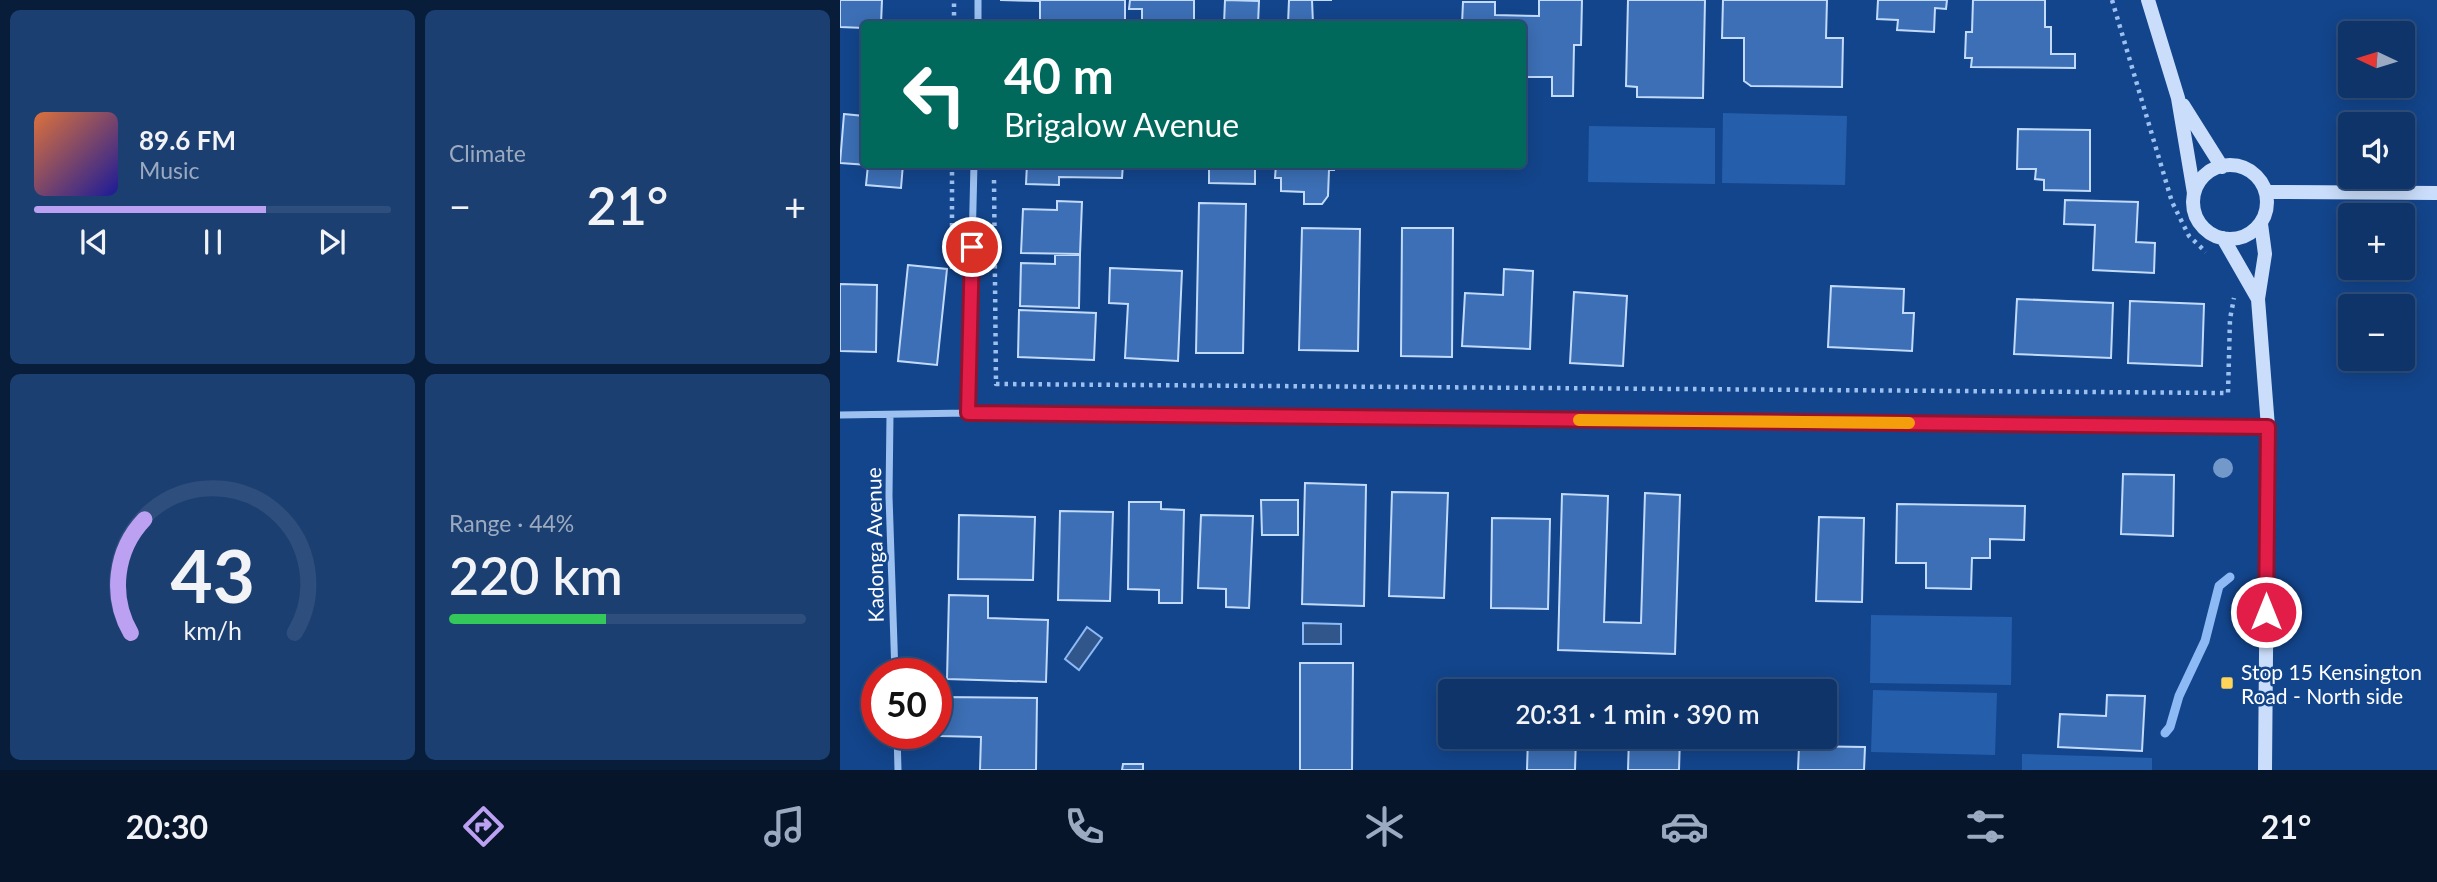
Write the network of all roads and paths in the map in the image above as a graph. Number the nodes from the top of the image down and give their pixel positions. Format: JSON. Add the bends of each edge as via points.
{"nodes":[{"id":1,"x":954,"y":0,"type":"edge"},
{"id":2,"x":978,"y":0,"type":"edge"},
{"id":3,"x":2148,"y":0,"type":"edge"},
{"id":4,"x":954,"y":21,"type":"edge"},
{"id":5,"x":978,"y":21,"type":"edge"},
{"id":6,"x":2178,"y":98,"type":"junction"},
{"id":7,"x":2221,"y":167,"type":"junction"},
{"id":8,"x":974,"y":168,"type":"edge"},
{"id":9,"x":994,"y":178,"type":"dead end"},
{"id":10,"x":2267,"y":192,"type":"junction"},
{"id":11,"x":2437,"y":193,"type":"edge"},
{"id":12,"x":2194,"y":195,"type":"junction"},
{"id":13,"x":2261,"y":224,"type":"junction"},
{"id":14,"x":2223,"y":238,"type":"junction"},
{"id":15,"x":2258,"y":299,"type":"junction"},
{"id":16,"x":2228,"y":393,"type":"dead end"},
{"id":17,"x":968,"y":413,"type":"junction"},
{"id":18,"x":840,"y":415,"type":"edge"},
{"id":19,"x":890,"y":415,"type":"junction"},
{"id":20,"x":2268,"y":427,"type":"junction"},
{"id":21,"x":894,"y":658,"type":"edge"},
{"id":22,"x":897,"y":749,"type":"edge"},
{"id":23,"x":898,"y":770,"type":"edge"},
{"id":24,"x":2265,"y":770,"type":"edge"}],
"edges":[{"from":1,"to":4,"type":"path"},
{"from":2,"to":5,"type":"street"},
{"from":3,"to":6,"type":"main road"},
{"from":6,"to":7,"type":"main road"},
{"from":6,"to":12,"type":"main road"},
{"from":7,"to":10,"type":"main road","via":[[2240,165],[2252,171]]},
{"from":7,"to":12,"type":"main road","via":[[2207,172]]},
{"from":8,"to":17,"type":"street"},
{"from":9,"to":16,"type":"path","via":[[996,384]]},
{"from":10,"to":11,"type":"main road"},
{"from":10,"to":13,"type":"main road","via":[[2267,212]]},
{"from":12,"to":14,"type":"main road","via":[[2198,220],[2206,231]]},
{"from":13,"to":14,"type":"main road","via":[[2252,233]]},
{"from":13,"to":15,"type":"main road","via":[[2265,254]]},
{"from":14,"to":15,"type":"main road"},
{"from":15,"to":20,"type":"main road"},
{"from":17,"to":19,"type":"street"},
{"from":17,"to":20,"type":"street"},
{"from":18,"to":19,"type":"street"},
{"from":19,"to":21,"type":"street","name":"Kadonga Avenue"},
{"from":20,"to":24,"type":"main road"},
{"from":22,"to":23,"type":"street"}]}
